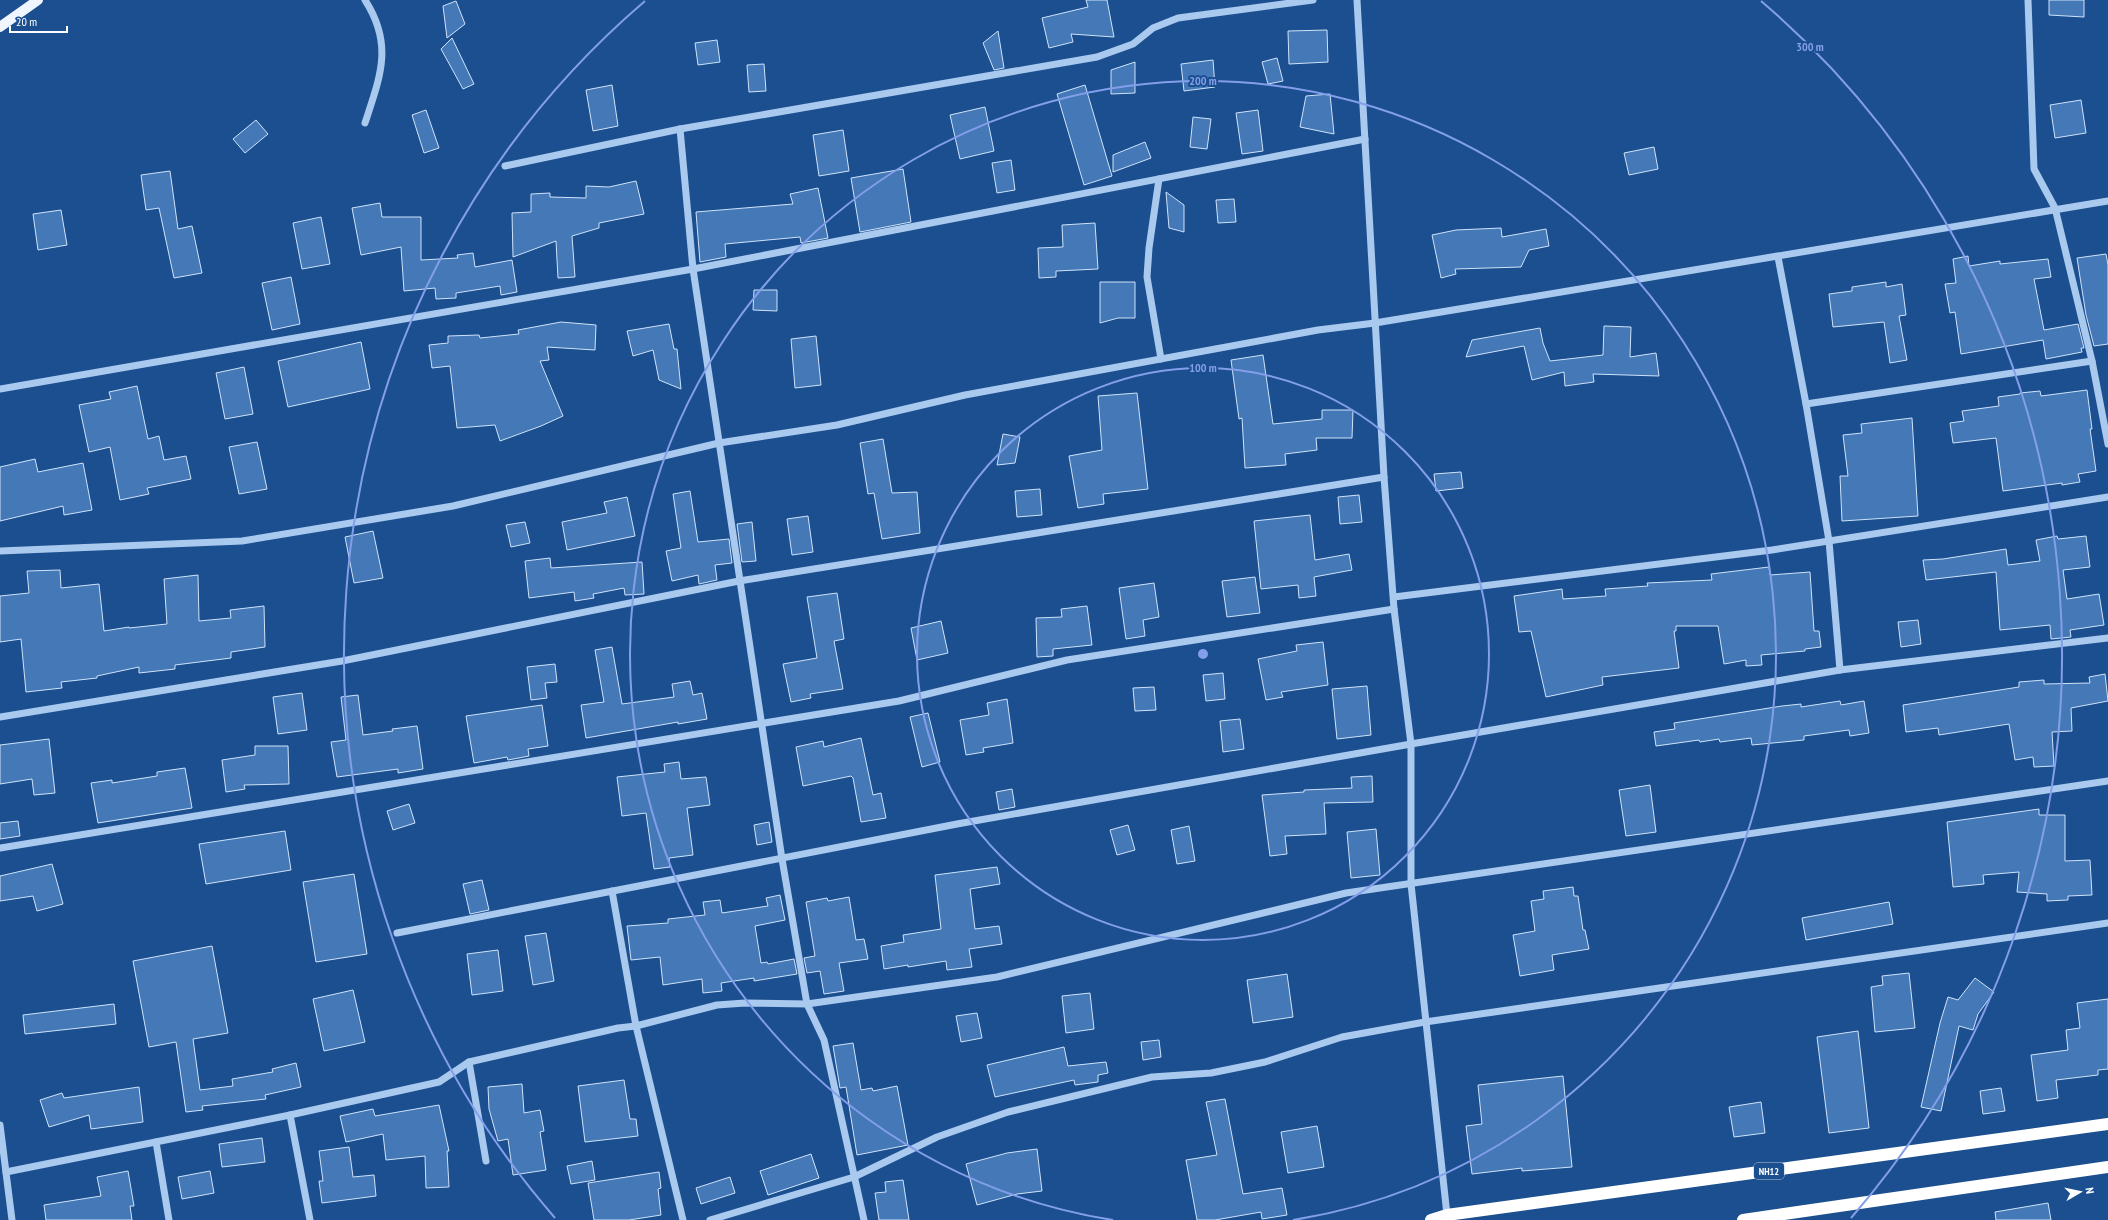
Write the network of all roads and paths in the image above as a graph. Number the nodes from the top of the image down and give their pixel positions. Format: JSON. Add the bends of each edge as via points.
{"nodes":[{"id":1,"x":38,"y":0,"type":"edge"},
{"id":2,"x":365,"y":0,"type":"edge"},
{"id":3,"x":1313,"y":0,"type":"edge"},
{"id":4,"x":1357,"y":0,"type":"edge"},
{"id":5,"x":2028,"y":0,"type":"edge"},
{"id":6,"x":0,"y":27,"type":"edge"},
{"id":7,"x":365,"y":123,"type":"dead end"},
{"id":8,"x":680,"y":129,"type":"junction"},
{"id":9,"x":1365,"y":139,"type":"junction"},
{"id":10,"x":505,"y":166,"type":"dead end"},
{"id":11,"x":1159,"y":179,"type":"junction"},
{"id":12,"x":2108,"y":201,"type":"edge"},
{"id":13,"x":2055,"y":208,"type":"junction"},
{"id":14,"x":1778,"y":257,"type":"junction"},
{"id":15,"x":694,"y":270,"type":"junction"},
{"id":16,"x":1375,"y":323,"type":"junction"},
{"id":17,"x":1161,"y":359,"type":"junction"},
{"id":18,"x":2092,"y":361,"type":"junction"},
{"id":19,"x":0,"y":389,"type":"edge"},
{"id":20,"x":1806,"y":404,"type":"junction"},
{"id":21,"x":719,"y":443,"type":"junction"},
{"id":22,"x":2108,"y":444,"type":"edge"},
{"id":23,"x":1384,"y":477,"type":"junction"},
{"id":24,"x":2108,"y":497,"type":"edge"},
{"id":25,"x":1829,"y":541,"type":"junction"},
{"id":26,"x":0,"y":551,"type":"edge"},
{"id":27,"x":739,"y":581,"type":"junction"},
{"id":28,"x":1394,"y":597,"type":"junction"},
{"id":29,"x":1394,"y":609,"type":"junction"},
{"id":30,"x":2108,"y":638,"type":"edge"},
{"id":31,"x":1840,"y":670,"type":"junction"},
{"id":32,"x":0,"y":717,"type":"edge"},
{"id":33,"x":762,"y":724,"type":"junction"},
{"id":34,"x":1411,"y":744,"type":"junction"},
{"id":35,"x":2108,"y":781,"type":"edge"},
{"id":36,"x":0,"y":848,"type":"edge"},
{"id":37,"x":782,"y":859,"type":"junction"},
{"id":38,"x":1411,"y":884,"type":"junction"},
{"id":39,"x":612,"y":891,"type":"junction"},
{"id":40,"x":2108,"y":923,"type":"edge"},
{"id":41,"x":397,"y":933,"type":"dead end"},
{"id":42,"x":807,"y":1004,"type":"junction"},
{"id":43,"x":1426,"y":1022,"type":"junction"},
{"id":44,"x":636,"y":1026,"type":"junction"},
{"id":45,"x":469,"y":1062,"type":"junction"},
{"id":46,"x":290,"y":1116,"type":"junction"},
{"id":47,"x":2108,"y":1124,"type":"edge"},
{"id":48,"x":0,"y":1125,"type":"edge"},
{"id":49,"x":156,"y":1142,"type":"junction"},
{"id":50,"x":486,"y":1161,"type":"dead end"},
{"id":51,"x":2108,"y":1167,"type":"edge"},
{"id":52,"x":6,"y":1172,"type":"junction"},
{"id":53,"x":854,"y":1177,"type":"junction"},
{"id":54,"x":1447,"y":1215,"type":"junction"},
{"id":55,"x":12,"y":1220,"type":"edge"},
{"id":56,"x":169,"y":1220,"type":"edge"},
{"id":57,"x":310,"y":1220,"type":"edge"},
{"id":58,"x":683,"y":1220,"type":"edge"},
{"id":59,"x":710,"y":1220,"type":"edge"},
{"id":60,"x":864,"y":1220,"type":"edge"},
{"id":61,"x":1431,"y":1220,"type":"edge"},
{"id":62,"x":1743,"y":1220,"type":"edge"}],
"edges":[{"from":1,"to":6,"type":"main road"},
{"from":2,"to":7,"type":"street","via":[[382,41],[382,68]]},
{"from":3,"to":8,"type":"street","via":[[1178,18],[1153,28],[1133,44],[1097,57]]},
{"from":4,"to":9,"type":"street"},
{"from":5,"to":13,"type":"street","via":[[2034,169]]},
{"from":8,"to":10,"type":"street"},
{"from":8,"to":15,"type":"street"},
{"from":9,"to":11,"type":"street"},
{"from":9,"to":16,"type":"street"},
{"from":11,"to":15,"type":"street"},
{"from":11,"to":17,"type":"street","via":[[1147,277]]},
{"from":12,"to":13,"type":"street"},
{"from":13,"to":14,"type":"street"},
{"from":13,"to":18,"type":"street"},
{"from":14,"to":16,"type":"street"},
{"from":14,"to":20,"type":"street"},
{"from":15,"to":19,"type":"street"},
{"from":15,"to":21,"type":"street"},
{"from":16,"to":17,"type":"street","via":[[1318,330]]},
{"from":16,"to":23,"type":"street"},
{"from":17,"to":21,"type":"street","via":[[965,395],[837,425]]},
{"from":18,"to":20,"type":"street"},
{"from":18,"to":22,"type":"street"},
{"from":20,"to":25,"type":"street"},
{"from":21,"to":26,"type":"street","via":[[453,506],[242,541]]},
{"from":21,"to":27,"type":"street"},
{"from":23,"to":27,"type":"street"},
{"from":23,"to":28,"type":"street"},
{"from":24,"to":25,"type":"street"},
{"from":25,"to":28,"type":"street"},
{"from":25,"to":31,"type":"street"},
{"from":27,"to":32,"type":"street","via":[[342,661]]},
{"from":27,"to":33,"type":"street"},
{"from":28,"to":29,"type":"street"},
{"from":29,"to":33,"type":"street","via":[[1067,660],[899,701]]},
{"from":29,"to":34,"type":"street"},
{"from":30,"to":31,"type":"street"},
{"from":31,"to":34,"type":"street"},
{"from":33,"to":36,"type":"street"},
{"from":33,"to":37,"type":"street"},
{"from":34,"to":37,"type":"street","via":[[957,824]]},
{"from":34,"to":38,"type":"street"},
{"from":35,"to":38,"type":"street"},
{"from":37,"to":39,"type":"street"},
{"from":37,"to":42,"type":"street"},
{"from":38,"to":42,"type":"street","via":[[1346,893],[998,977]]},
{"from":38,"to":43,"type":"street"},
{"from":39,"to":41,"type":"street"},
{"from":39,"to":44,"type":"street"},
{"from":40,"to":43,"type":"street"},
{"from":42,"to":44,"type":"street","via":[[717,1005]]},
{"from":42,"to":53,"type":"street","via":[[824,1040]]},
{"from":43,"to":53,"type":"street","via":[[1342,1037],[1242,1067],[1211,1073],[1152,1077],[1008,1112],[937,1137]]},
{"from":43,"to":54,"type":"street"},
{"from":44,"to":45,"type":"street"},
{"from":44,"to":58,"type":"street"},
{"from":45,"to":46,"type":"street","via":[[439,1082]]},
{"from":45,"to":50,"type":"street"},
{"from":46,"to":49,"type":"street"},
{"from":46,"to":57,"type":"street"},
{"from":47,"to":54,"type":"highway","number":"NH12"},
{"from":48,"to":52,"type":"street"},
{"from":49,"to":52,"type":"street"},
{"from":49,"to":56,"type":"street"},
{"from":51,"to":62,"type":"highway"},
{"from":52,"to":55,"type":"street"},
{"from":53,"to":59,"type":"street"},
{"from":53,"to":60,"type":"street"},
{"from":54,"to":61,"type":"highway","number":"NH12"}]}
